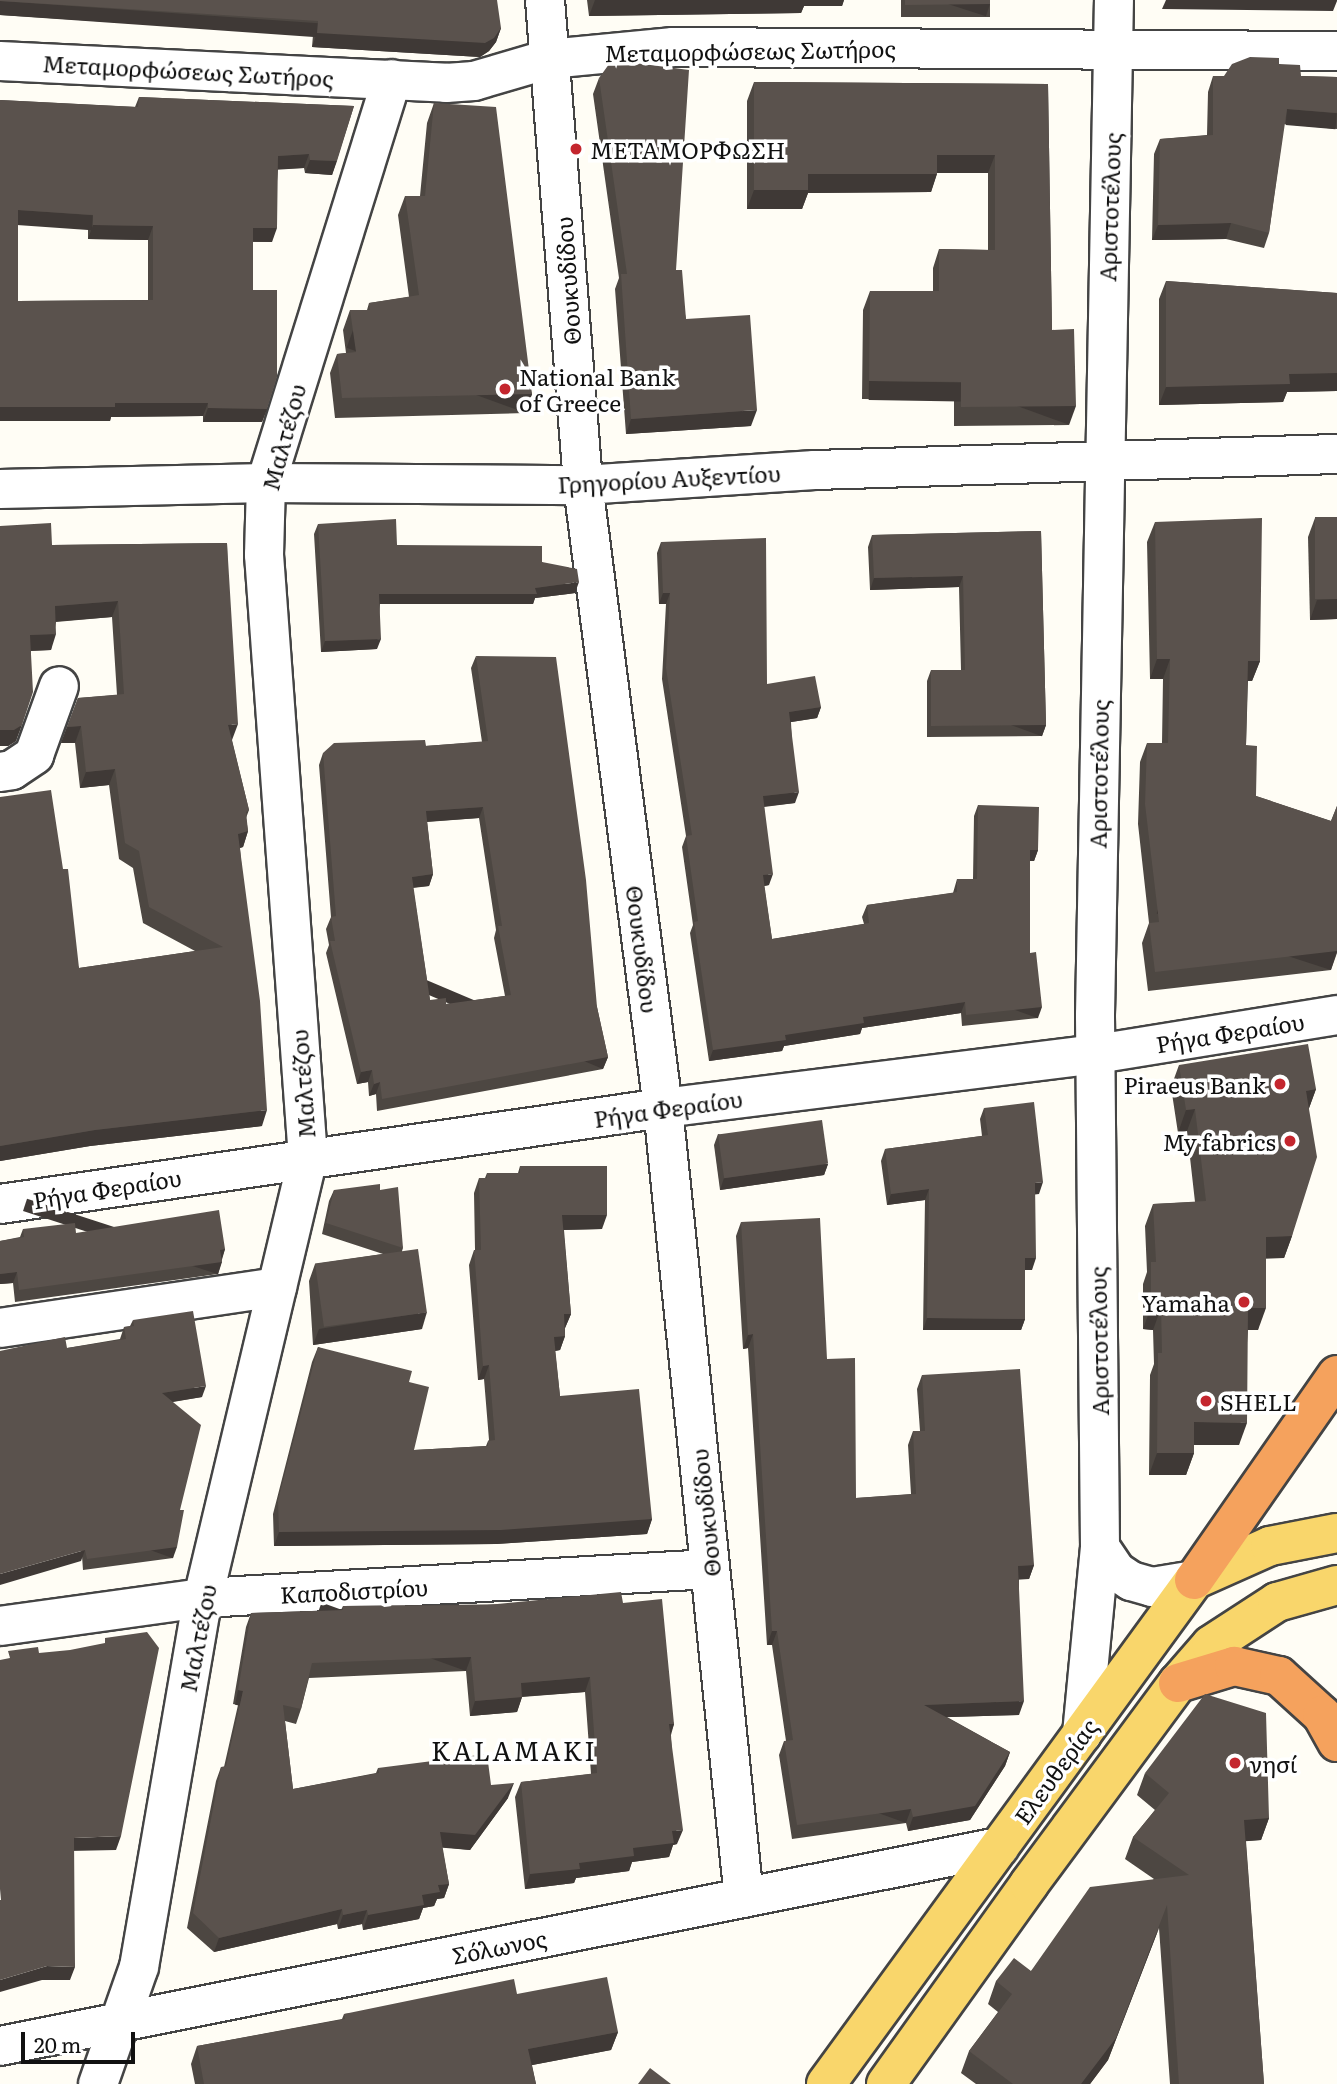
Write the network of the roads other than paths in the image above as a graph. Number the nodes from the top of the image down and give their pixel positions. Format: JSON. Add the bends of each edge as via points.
{"nodes":[{"id":1,"x":545,"y":0,"type":"edge"},
{"id":2,"x":1114,"y":0,"type":"edge"},
{"id":3,"x":1113,"y":50,"type":"junction"},
{"id":4,"x":1337,"y":51,"type":"edge"},
{"id":5,"x":549,"y":59,"type":"junction"},
{"id":6,"x":0,"y":61,"type":"edge"},
{"id":7,"x":392,"y":79,"type":"junction"},
{"id":8,"x":1337,"y":454,"type":"edge"},
{"id":9,"x":1102,"y":458,"type":"junction"},
{"id":10,"x":266,"y":483,"type":"junction"},
{"id":11,"x":583,"y":485,"type":"junction"},
{"id":12,"x":0,"y":489,"type":"edge"},
{"id":13,"x":59,"y":687,"type":"dead end"},
{"id":14,"x":0,"y":772,"type":"edge"},
{"id":15,"x":1337,"y":1015,"type":"edge"},
{"id":16,"x":1097,"y":1054,"type":"junction"},
{"id":17,"x":663,"y":1108,"type":"junction"},
{"id":18,"x":308,"y":1158,"type":"junction"},
{"id":19,"x":0,"y":1204,"type":"edge"},
{"id":20,"x":277,"y":1287,"type":"junction"},
{"id":21,"x":0,"y":1328,"type":"edge"},
{"id":22,"x":1337,"y":1375,"type":"edge"},
{"id":23,"x":1337,"y":1533,"type":"edge"},
{"id":24,"x":1100,"y":1547,"type":"junction"},
{"id":25,"x":710,"y":1569,"type":"junction"},
{"id":26,"x":1194,"y":1580,"type":"junction"},
{"id":27,"x":1337,"y":1585,"type":"edge"},
{"id":28,"x":203,"y":1598,"type":"junction"},
{"id":29,"x":0,"y":1626,"type":"edge"},
{"id":30,"x":1178,"y":1683,"type":"junction"},
{"id":31,"x":1082,"y":1734,"type":"junction"},
{"id":32,"x":1337,"y":1742,"type":"edge"},
{"id":33,"x":999,"y":1847,"type":"junction"},
{"id":34,"x":744,"y":1898,"type":"junction"},
{"id":35,"x":121,"y":2021,"type":"junction"},
{"id":36,"x":0,"y":2046,"type":"edge"},
{"id":37,"x":98,"y":2084,"type":"edge"},
{"id":38,"x":826,"y":2084,"type":"edge"},
{"id":39,"x":886,"y":2084,"type":"edge"}],
"edges":[{"from":1,"to":5,"type":"street","name":"Θουκυδίδου"},
{"from":2,"to":3,"type":"street","name":"Αριστοτέλους"},
{"from":3,"to":4,"type":"street","name":"Μεταμορφώσεως Σωτήρος"},
{"from":3,"to":5,"type":"street","name":"Μεταμορφώσεως Σωτήρος","via":[[673,47]]},
{"from":3,"to":9,"type":"street","name":"Αριστοτέλους"},
{"from":5,"to":7,"type":"street","name":"Μεταμορφώσεως Σωτήρος","via":[[474,80]]},
{"from":5,"to":11,"type":"street","name":"Θουκυδίδου"},
{"from":6,"to":7,"type":"street","name":"Μεταμορφώσεως Σωτήρος"},
{"from":7,"to":10,"type":"street","name":"Μαλτέζου"},
{"from":8,"to":9,"type":"street","name":"Γρηγορίου Αυξεντίου"},
{"from":9,"to":11,"type":"street","name":"Γρηγορίου Αυξεντίου"},
{"from":9,"to":16,"type":"street","name":"Αριστοτέλους"},
{"from":10,"to":11,"type":"street","name":"Γρηγορίου Αυξεντίου"},
{"from":10,"to":12,"type":"street","name":"Γρηγορίου Αυξεντίου"},
{"from":10,"to":18,"type":"street","name":"Μαλτέζου","via":[[264,555]]},
{"from":11,"to":17,"type":"street","name":"Θουκυδίδου"},
{"from":13,"to":14,"type":"street","via":[[34,755],[12,770]]},
{"from":15,"to":16,"type":"street","name":"Ρήγα Φεραίου"},
{"from":16,"to":17,"type":"street","name":"Ρήγα Φεραίου"},
{"from":16,"to":24,"type":"street","name":"Αριστοτέλους"},
{"from":17,"to":18,"type":"street","name":"Ρήγα Φεραίου"},
{"from":17,"to":25,"type":"street","name":"Θουκυδίδου"},
{"from":18,"to":19,"type":"street","name":"Ρήγα Φεραίου"},
{"from":18,"to":20,"type":"street","name":"Μαλτέζου"},
{"from":20,"to":21,"type":"street"},
{"from":20,"to":28,"type":"street","name":"Μαλτέζου"},
{"from":22,"to":26,"type":"highway"},
{"from":23,"to":26,"type":"main road","name":"Ελευθερίας","via":[[1270,1546]]},
{"from":24,"to":26,"type":"street","via":[[1116,1571],[1131,1581],[1152,1587]]},
{"from":24,"to":31,"type":"street","name":"Αριστοτέλους"},
{"from":25,"to":28,"type":"street","name":"Καποδιστρίου"},
{"from":25,"to":34,"type":"street","name":"Θουκυδίδου"},
{"from":26,"to":31,"type":"main road","name":"Ελευθερίας"},
{"from":27,"to":30,"type":"main road","name":"Ελευθερίας","via":[[1277,1602],[1255,1614],[1211,1645]]},
{"from":28,"to":29,"type":"street","name":"Καποδιστρίου"},
{"from":28,"to":35,"type":"street","name":"Μαλτέζου","via":[[139,1967]]},
{"from":30,"to":32,"type":"highway","via":[[1234,1666],[1279,1676],[1322,1715]]},
{"from":30,"to":39,"type":"main road","name":"Ελευθερίας"},
{"from":31,"to":33,"type":"main road","name":"Ελευθερίας"},
{"from":33,"to":34,"type":"street","name":"Σόλωνος"},
{"from":33,"to":38,"type":"main road","name":"Ελευθερίας"},
{"from":34,"to":35,"type":"street","name":"Σόλωνος"},
{"from":35,"to":36,"type":"street","name":"Σόλωνος"},
{"from":35,"to":37,"type":"street","name":"Μαλτέζου"}]}
